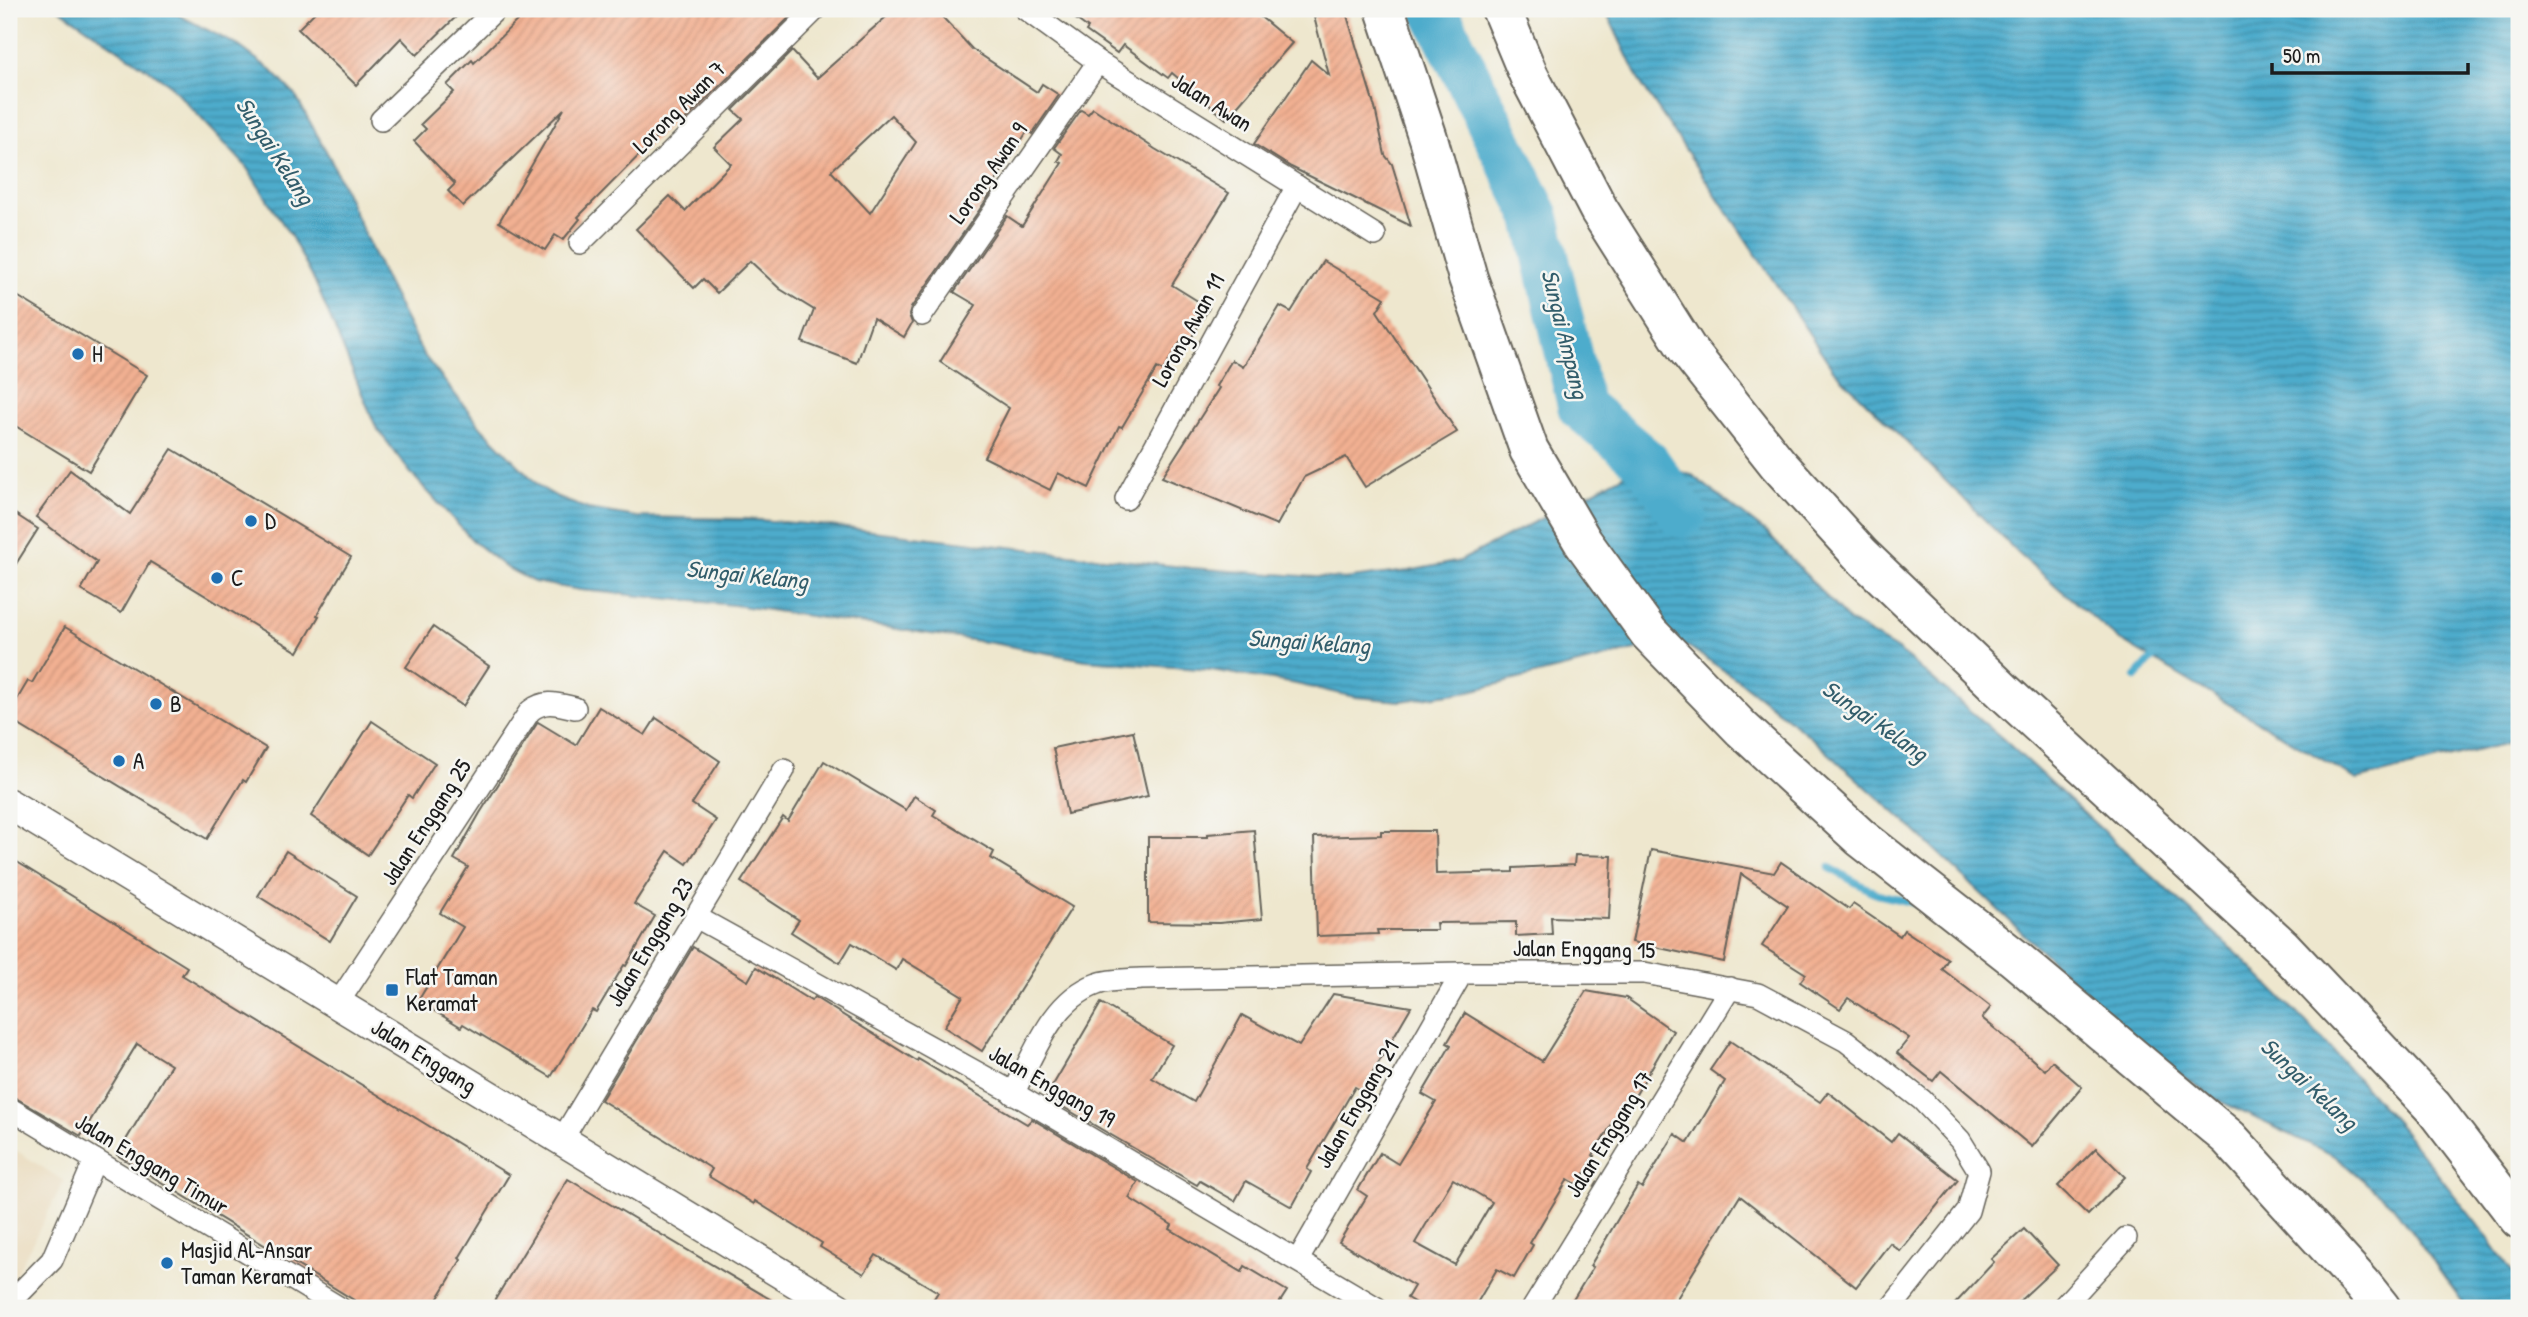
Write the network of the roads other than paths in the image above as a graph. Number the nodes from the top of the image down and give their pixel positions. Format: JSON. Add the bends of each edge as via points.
{"nodes":[{"id":1,"x":496,"y":9,"type":"edge"},
{"id":2,"x":816,"y":9,"type":"edge"},
{"id":3,"x":1025,"y":9,"type":"edge"},
{"id":4,"x":1385,"y":9,"type":"edge"},
{"id":5,"x":1501,"y":9,"type":"edge"},
{"id":6,"x":1098,"y":62,"type":"junction"},
{"id":7,"x":381,"y":120,"type":"dead end"},
{"id":8,"x":1297,"y":186,"type":"junction"},
{"id":9,"x":1376,"y":235,"type":"dead end"},
{"id":10,"x":580,"y":243,"type":"dead end"},
{"id":11,"x":922,"y":315,"type":"dead end"},
{"id":12,"x":1125,"y":499,"type":"dead end"},
{"id":13,"x":575,"y":708,"type":"dead end"},
{"id":14,"x":784,"y":770,"type":"dead end"},
{"id":15,"x":9,"y":804,"type":"edge"},
{"id":16,"x":696,"y":917,"type":"junction"},
{"id":17,"x":1462,"y":973,"type":"junction"},
{"id":18,"x":1730,"y":988,"type":"junction"},
{"id":19,"x":338,"y":1003,"type":"junction"},
{"id":20,"x":1013,"y":1094,"type":"junction"},
{"id":21,"x":9,"y":1108,"type":"edge"},
{"id":22,"x":561,"y":1141,"type":"junction"},
{"id":23,"x":95,"y":1160,"type":"junction"},
{"id":24,"x":2519,"y":1219,"type":"edge"},
{"id":25,"x":2126,"y":1238,"type":"dead end"},
{"id":26,"x":1298,"y":1260,"type":"junction"},
{"id":27,"x":9,"y":1304,"type":"edge"},
{"id":28,"x":340,"y":1308,"type":"edge"},
{"id":29,"x":838,"y":1308,"type":"edge"},
{"id":30,"x":1377,"y":1308,"type":"edge"},
{"id":31,"x":1534,"y":1308,"type":"edge"},
{"id":32,"x":1891,"y":1308,"type":"edge"},
{"id":33,"x":2062,"y":1308,"type":"edge"},
{"id":34,"x":2381,"y":1308,"type":"edge"}],
"edges":[{"from":1,"to":7,"type":"street"},
{"from":2,"to":10,"type":"street","name":"Lorong Awan 7"},
{"from":3,"to":6,"type":"street","name":"Jalan Awan"},
{"from":4,"to":34,"type":"highway","via":[[1468,278],[1529,450],[1583,542],[1649,633],[1742,729],[1861,838],[2013,957],[2229,1138]]},
{"from":5,"to":24,"type":"highway","via":[[1529,76],[1599,210],[1687,349],[1778,464],[1870,565],[2282,947],[2433,1107]]},
{"from":6,"to":8,"type":"street","name":"Jalan Awan"},
{"from":6,"to":11,"type":"street","name":"Lorong Awan 9"},
{"from":8,"to":9,"type":"street","name":"Jalan Awan"},
{"from":8,"to":12,"type":"street","name":"Lorong Awan 11"},
{"from":13,"to":19,"type":"street","name":"Jalan Enggang 25","via":[[546,702],[530,711]]},
{"from":14,"to":16,"type":"street","name":"Jalan Enggang 23"},
{"from":15,"to":19,"type":"main road","name":"Jalan Enggang"},
{"from":16,"to":20,"type":"street","name":"Jalan Enggang 19"},
{"from":16,"to":22,"type":"street","name":"Jalan Enggang 23"},
{"from":17,"to":18,"type":"street","name":"Jalan Enggang 15","via":[[1644,973]]},
{"from":17,"to":20,"type":"street","name":"Jalan Enggang 15","via":[[1141,979],[1098,984],[1073,997],[1053,1018]]},
{"from":17,"to":26,"type":"street","name":"Jalan Enggang 21"},
{"from":18,"to":31,"type":"street","name":"Jalan Enggang 17"},
{"from":18,"to":32,"type":"street","name":"Jalan Enggang 15","via":[[1758,994],[1846,1041],[1922,1100],[1960,1140],[1979,1171],[1968,1211]]},
{"from":19,"to":22,"type":"main road","name":"Jalan Enggang"},
{"from":20,"to":26,"type":"street","name":"Jalan Enggang 19"},
{"from":21,"to":23,"type":"street","name":"Jalan Enggang Timur"},
{"from":22,"to":29,"type":"main road","name":"Jalan Enggang"},
{"from":23,"to":27,"type":"street","via":[[52,1260]]},
{"from":23,"to":28,"type":"street","name":"Jalan Enggang Timur"},
{"from":25,"to":33,"type":"street"},
{"from":26,"to":30,"type":"street","name":"Jalan Enggang 19"}]}
